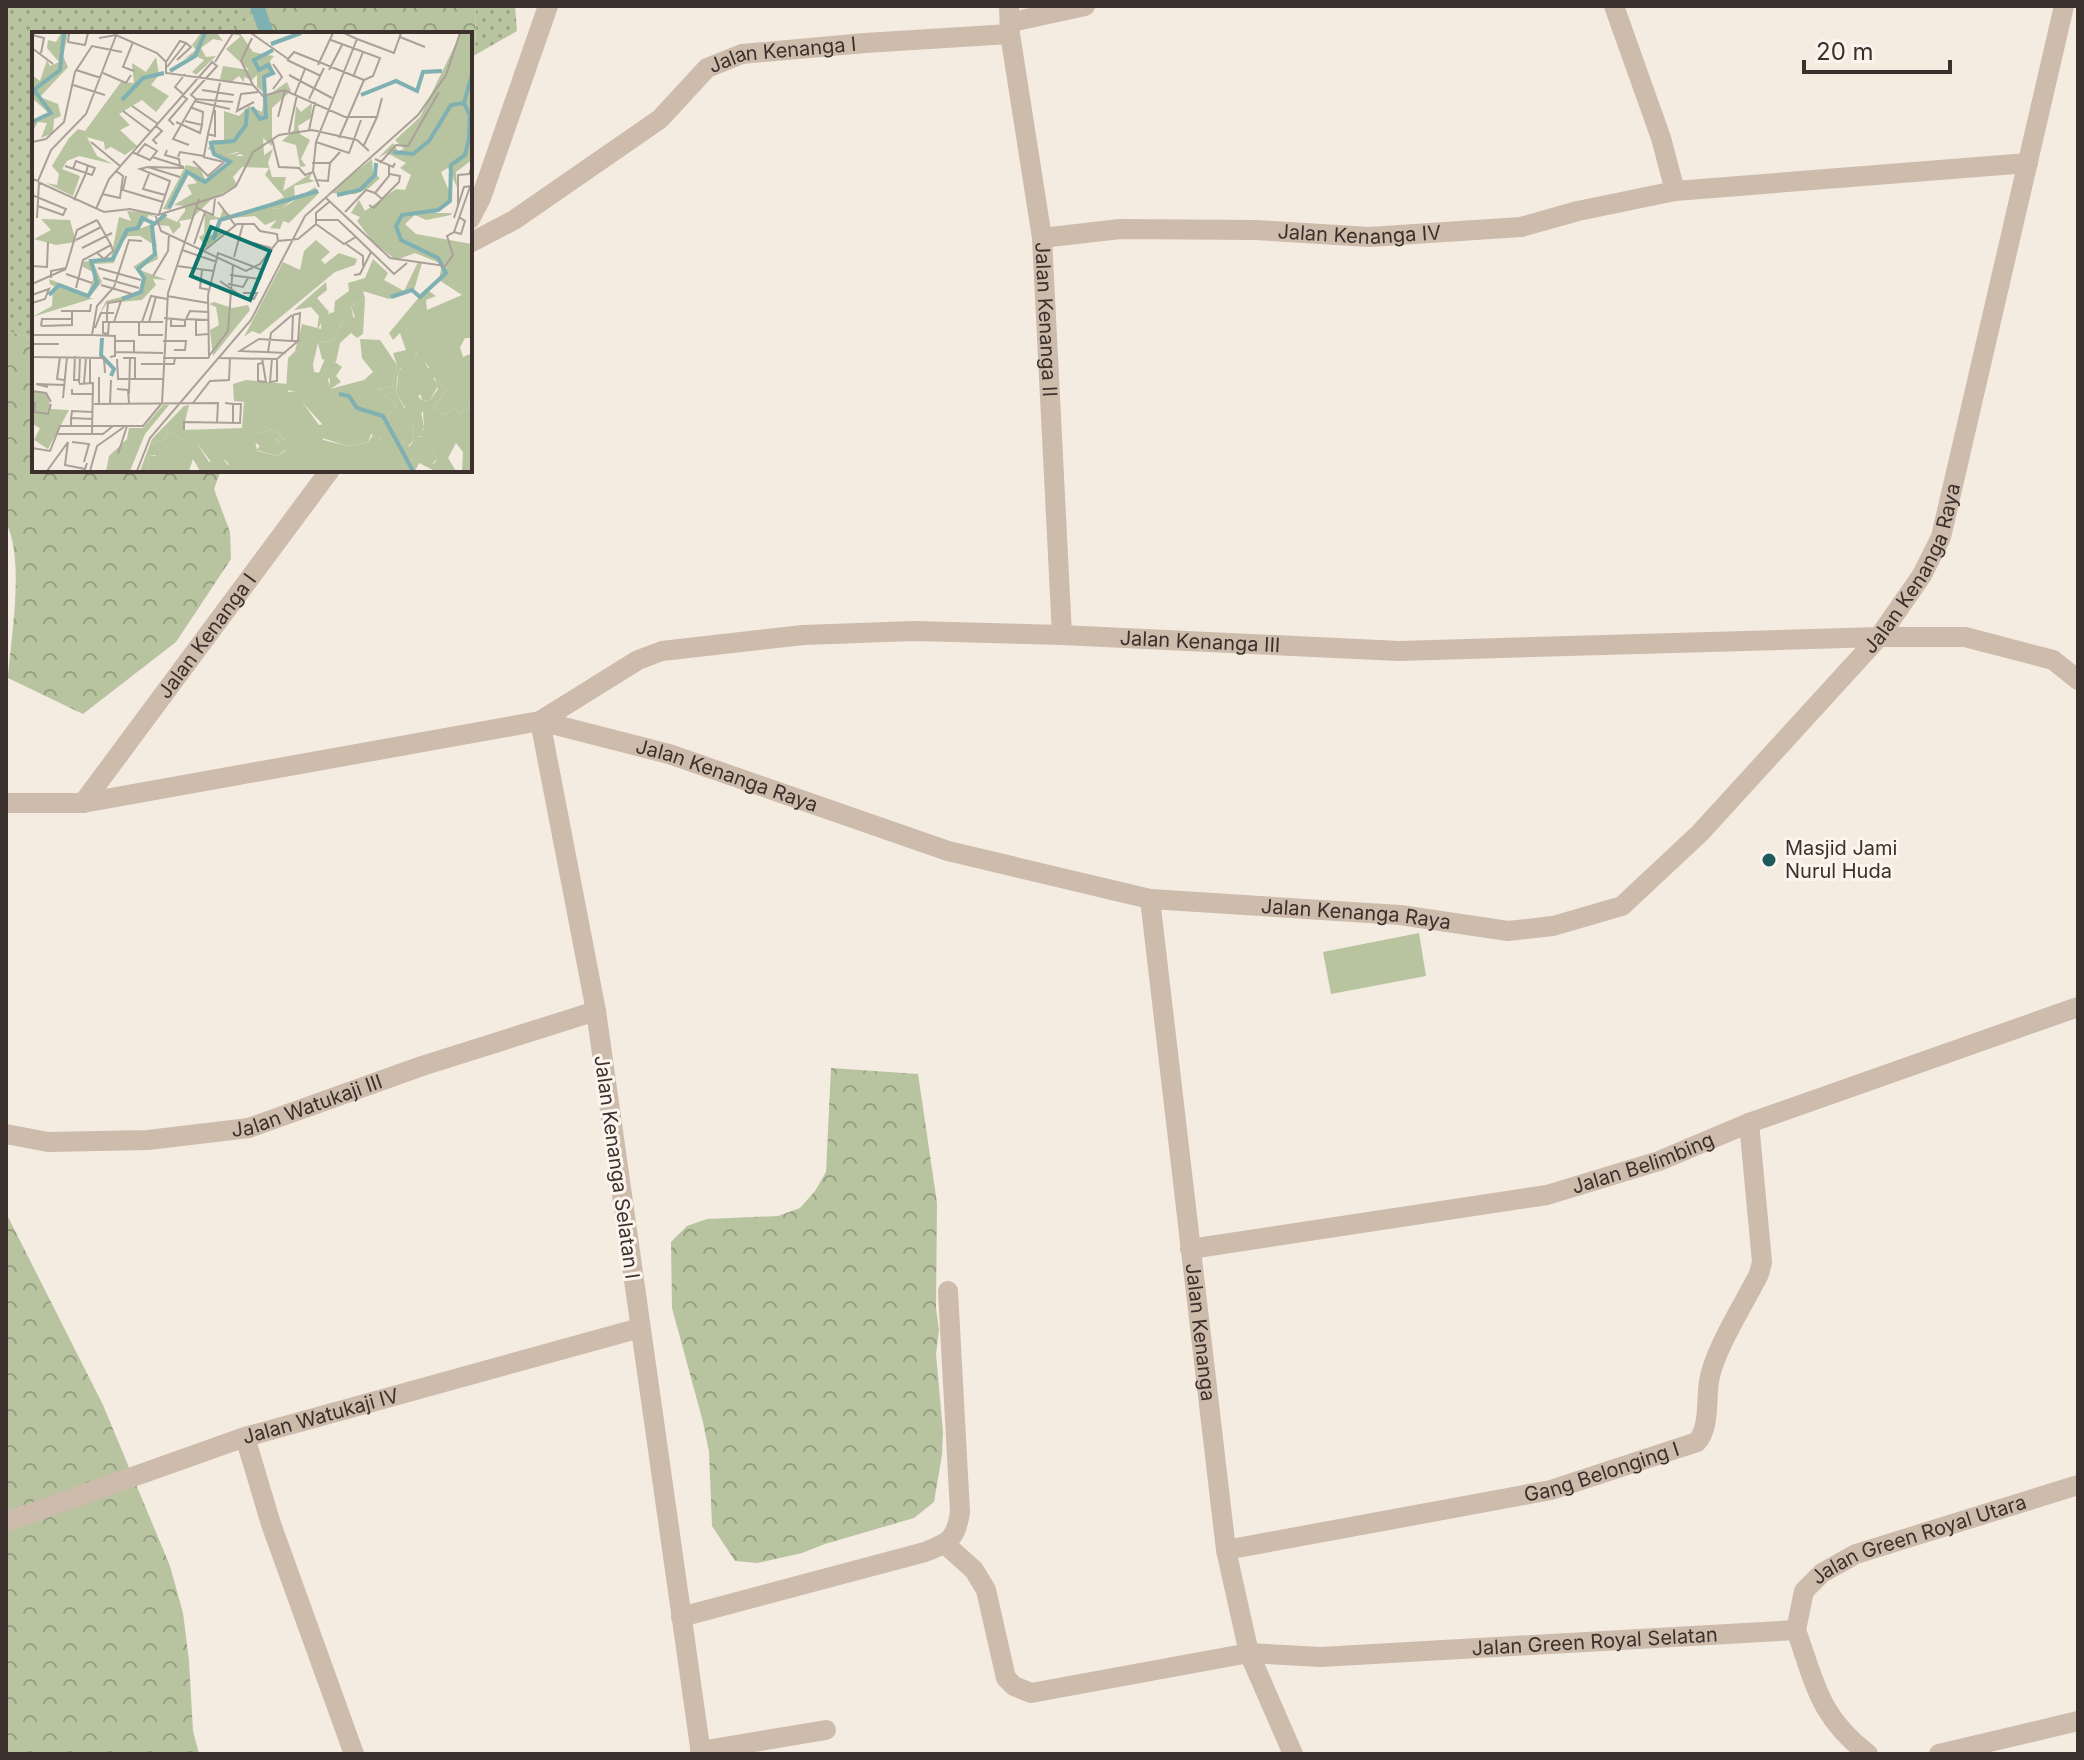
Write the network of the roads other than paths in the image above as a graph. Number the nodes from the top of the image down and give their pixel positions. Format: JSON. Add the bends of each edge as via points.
{"nodes":[{"id":1,"x":548,"y":6,"type":"edge"},
{"id":2,"x":1085,"y":6,"type":"edge"},
{"id":3,"x":1614,"y":6,"type":"edge"},
{"id":4,"x":2064,"y":6,"type":"edge"},
{"id":5,"x":1010,"y":21,"type":"edge"},
{"id":6,"x":2028,"y":163,"type":"junction"},
{"id":7,"x":1675,"y":191,"type":"junction"},
{"id":8,"x":472,"y":215,"type":"edge"},
{"id":9,"x":1042,"y":238,"type":"junction"},
{"id":10,"x":472,"y":242,"type":"edge"},
{"id":11,"x":329,"y":472,"type":"edge"},
{"id":12,"x":1062,"y":635,"type":"junction"},
{"id":13,"x":1879,"y":637,"type":"junction"},
{"id":14,"x":2078,"y":680,"type":"edge"},
{"id":15,"x":540,"y":721,"type":"junction"},
{"id":16,"x":6,"y":803,"type":"edge"},
{"id":17,"x":83,"y":803,"type":"junction"},
{"id":18,"x":1150,"y":899,"type":"junction"},
{"id":19,"x":2078,"y":1007,"type":"edge"},
{"id":20,"x":596,"y":1011,"type":"junction"},
{"id":21,"x":1749,"y":1123,"type":"junction"},
{"id":22,"x":6,"y":1134,"type":"edge"},
{"id":23,"x":1190,"y":1249,"type":"junction"},
{"id":24,"x":948,"y":1291,"type":"dead end"},
{"id":25,"x":640,"y":1328,"type":"junction"},
{"id":26,"x":245,"y":1437,"type":"junction"},
{"id":27,"x":2078,"y":1485,"type":"edge"},
{"id":28,"x":6,"y":1522,"type":"edge"},
{"id":29,"x":945,"y":1544,"type":"junction"},
{"id":30,"x":1226,"y":1550,"type":"junction"},
{"id":31,"x":681,"y":1617,"type":"junction"},
{"id":32,"x":1796,"y":1630,"type":"junction"},
{"id":33,"x":1249,"y":1653,"type":"junction"},
{"id":34,"x":2078,"y":1721,"type":"edge"},
{"id":35,"x":826,"y":1730,"type":"dead end"},
{"id":36,"x":700,"y":1753,"type":"edge"},
{"id":37,"x":354,"y":1754,"type":"edge"},
{"id":38,"x":1293,"y":1754,"type":"edge"},
{"id":39,"x":1868,"y":1754,"type":"edge"},
{"id":40,"x":1939,"y":1754,"type":"edge"}],
"edges":[{"from":1,"to":8,"type":"street"},
{"from":2,"to":5,"type":"street"},
{"from":3,"to":7,"type":"street"},
{"from":4,"to":6,"type":"street","name":"Jalan Kenanga Raya"},
{"from":5,"to":9,"type":"street","name":"Jalan Kenanga II"},
{"from":5,"to":10,"type":"street","name":"Jalan Kenanga I","via":[[865,43],[742,54],[707,68],[660,119],[514,220]]},
{"from":6,"to":7,"type":"street","name":"Jalan Kenanga IV"},
{"from":6,"to":13,"type":"street","name":"Jalan Kenanga Raya","via":[[1941,537]]},
{"from":7,"to":9,"type":"street","name":"Jalan Kenanga IV","via":[[1521,227],[1369,237],[1120,229]]},
{"from":9,"to":12,"type":"street","name":"Jalan Kenanga II"},
{"from":11,"to":17,"type":"street","name":"Jalan Kenanga I"},
{"from":12,"to":13,"type":"street","name":"Jalan Kenanga III","via":[[1399,651]]},
{"from":12,"to":15,"type":"street","name":"Jalan Kenanga III","via":[[803,635],[662,651],[638,660]]},
{"from":13,"to":14,"type":"street","via":[[1965,637],[2053,660]]},
{"from":13,"to":18,"type":"street","name":"Jalan Kenanga Raya","via":[[1700,833],[1622,906],[1553,926],[1508,931],[1400,915]]},
{"from":15,"to":17,"type":"street","name":"Jalan Kenanga Raya"},
{"from":15,"to":18,"type":"street","name":"Jalan Kenanga Raya","via":[[669,754],[948,851]]},
{"from":15,"to":20,"type":"street","name":"Jalan Kenanga Selatan I"},
{"from":16,"to":17,"type":"street","name":"Jalan Kenanga Raya"},
{"from":18,"to":23,"type":"street","name":"Jalan Kenanga"},
{"from":19,"to":21,"type":"street","name":"Jalan Belimbing"},
{"from":20,"to":22,"type":"street","name":"Jalan Watukaji III","via":[[249,1128],[134,1140],[48,1142]]},
{"from":20,"to":25,"type":"street","name":"Jalan Kenanga Selatan I"},
{"from":21,"to":23,"type":"street","name":"Jalan Belimbing","via":[[1659,1161],[1547,1195]]},
{"from":21,"to":30,"type":"street","name":"Gang Belonging I","via":[[1762,1262],[1714,1362],[1704,1431],[1697,1442],[1551,1490]]},
{"from":23,"to":30,"type":"street","name":"Jalan Kenanga"},
{"from":24,"to":29,"type":"street","via":[[960,1512],[957,1532]]},
{"from":25,"to":26,"type":"street","name":"Jalan Watukaji IV"},
{"from":25,"to":31,"type":"street","name":"Jalan Kenanga Selatan I"},
{"from":26,"to":28,"type":"street","name":"Jalan Watukaji IV"},
{"from":26,"to":37,"type":"street"},
{"from":27,"to":32,"type":"street","name":"Jalan Green Royal Utara","via":[[1856,1554],[1822,1573],[1804,1591]]},
{"from":29,"to":31,"type":"street"},
{"from":29,"to":33,"type":"street","name":"Jalan Green Royal Selatan","via":[[974,1570],[986,1590],[1006,1678],[1031,1693]]},
{"from":30,"to":33,"type":"street","name":"Jalan Kenanga"},
{"from":31,"to":36,"type":"street","name":"Jalan Kenanga Selatan I"},
{"from":32,"to":33,"type":"street","name":"Jalan Green Royal Selatan","via":[[1321,1657]]},
{"from":32,"to":39,"type":"street","via":[[1822,1705],[1844,1736]]},
{"from":33,"to":38,"type":"street","name":"Jalan Kenanga"},
{"from":34,"to":40,"type":"street"},
{"from":35,"to":36,"type":"street"}]}
